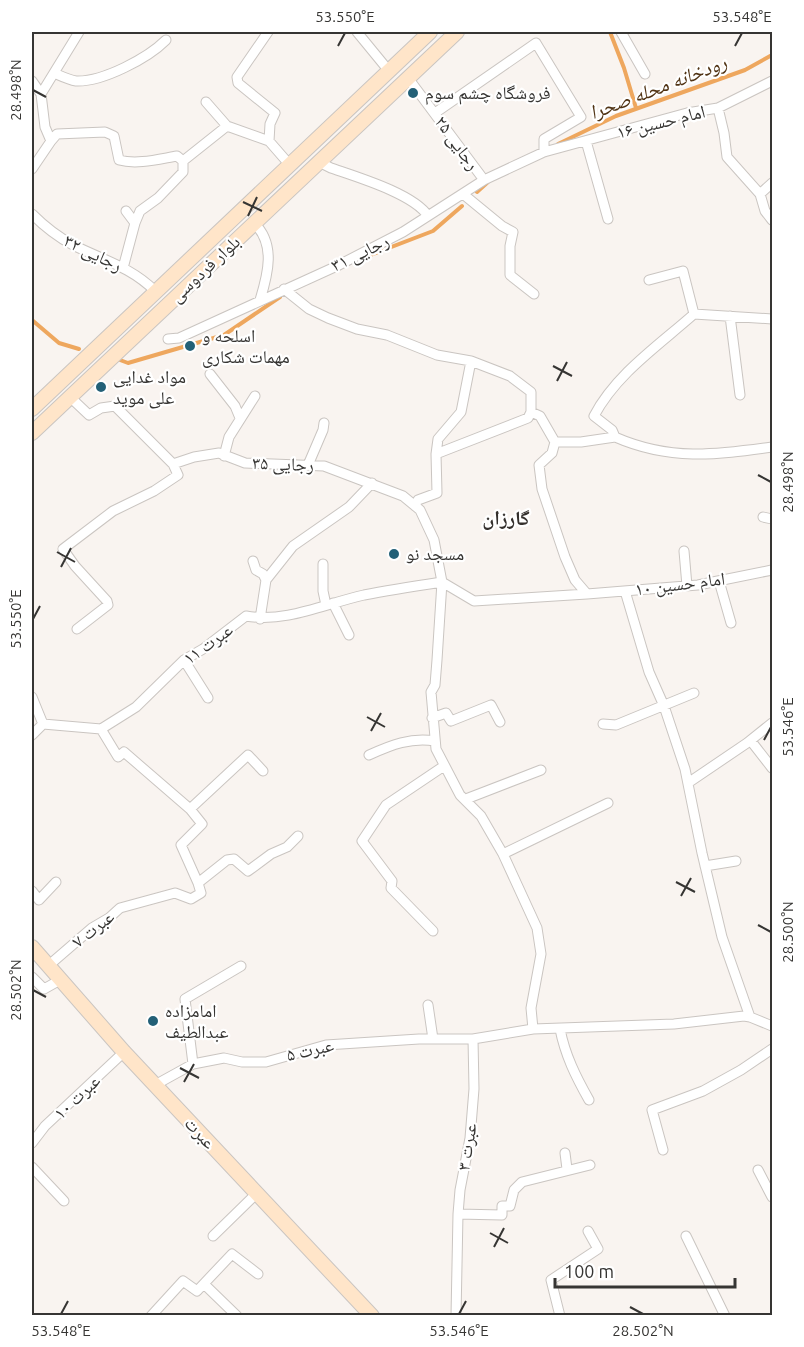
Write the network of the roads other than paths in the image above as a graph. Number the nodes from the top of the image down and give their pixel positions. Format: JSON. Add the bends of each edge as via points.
{"nodes":[{"id":1,"x":79,"y":32,"type":"edge"},
{"id":2,"x":268,"y":32,"type":"edge"},
{"id":3,"x":357,"y":32,"type":"edge"},
{"id":4,"x":430,"y":32,"type":"edge"},
{"id":5,"x":457,"y":32,"type":"edge"},
{"id":6,"x":621,"y":32,"type":"edge"},
{"id":7,"x":166,"y":40,"type":"dead end"},
{"id":8,"x":389,"y":71,"type":"junction"},
{"id":9,"x":54,"y":73,"type":"junction"},
{"id":10,"x":645,"y":74,"type":"dead end"},
{"id":11,"x":408,"y":78,"type":"junction"},
{"id":12,"x":32,"y":81,"type":"edge"},
{"id":13,"x":772,"y":81,"type":"edge"},
{"id":14,"x":36,"y":94,"type":"edge"},
{"id":15,"x":207,"y":102,"type":"dead end"},
{"id":16,"x":717,"y":108,"type":"junction"},
{"id":17,"x":435,"y":113,"type":"junction"},
{"id":18,"x":227,"y":126,"type":"junction"},
{"id":19,"x":51,"y":141,"type":"junction"},
{"id":20,"x":270,"y":141,"type":"junction"},
{"id":21,"x":586,"y":141,"type":"junction"},
{"id":22,"x":544,"y":152,"type":"junction"},
{"id":23,"x":183,"y":161,"type":"junction"},
{"id":24,"x":319,"y":162,"type":"junction"},
{"id":25,"x":289,"y":164,"type":"junction"},
{"id":26,"x":32,"y":169,"type":"edge"},
{"id":27,"x":484,"y":180,"type":"junction"},
{"id":28,"x":772,"y":183,"type":"edge"},
{"id":29,"x":463,"y":194,"type":"junction"},
{"id":30,"x":760,"y":194,"type":"junction"},
{"id":31,"x":126,"y":211,"type":"dead end"},
{"id":32,"x":32,"y":214,"type":"edge"},
{"id":33,"x":428,"y":216,"type":"junction"},
{"id":34,"x":608,"y":219,"type":"dead end"},
{"id":35,"x":772,"y":220,"type":"edge"},
{"id":36,"x":135,"y":223,"type":"junction"},
{"id":37,"x":254,"y":223,"type":"junction"},
{"id":38,"x":123,"y":268,"type":"junction"},
{"id":39,"x":649,"y":280,"type":"dead end"},
{"id":40,"x":284,"y":289,"type":"junction"},
{"id":41,"x":155,"y":291,"type":"junction"},
{"id":42,"x":534,"y":294,"type":"dead end"},
{"id":43,"x":260,"y":300,"type":"junction"},
{"id":44,"x":167,"y":305,"type":"junction"},
{"id":45,"x":694,"y":315,"type":"junction"},
{"id":46,"x":730,"y":316,"type":"junction"},
{"id":47,"x":772,"y":319,"type":"edge"},
{"id":48,"x":168,"y":339,"type":"dead end"},
{"id":49,"x":471,"y":361,"type":"junction"},
{"id":50,"x":210,"y":374,"type":"dead end"},
{"id":51,"x":740,"y":395,"type":"dead end"},
{"id":52,"x":255,"y":396,"type":"dead end"},
{"id":53,"x":70,"y":397,"type":"junction"},
{"id":54,"x":32,"y":409,"type":"edge"},
{"id":55,"x":531,"y":412,"type":"junction"},
{"id":56,"x":240,"y":418,"type":"junction"},
{"id":57,"x":324,"y":423,"type":"dead end"},
{"id":58,"x":32,"y":433,"type":"edge"},
{"id":59,"x":615,"y":437,"type":"junction"},
{"id":60,"x":555,"y":442,"type":"junction"},
{"id":61,"x":772,"y":447,"type":"edge"},
{"id":62,"x":436,"y":453,"type":"junction"},
{"id":63,"x":224,"y":456,"type":"junction"},
{"id":64,"x":173,"y":464,"type":"junction"},
{"id":65,"x":308,"y":465,"type":"junction"},
{"id":66,"x":372,"y":483,"type":"junction"},
{"id":67,"x":415,"y":506,"type":"junction"},
{"id":68,"x":684,"y":551,"type":"dead end"},
{"id":69,"x":253,"y":561,"type":"dead end"},
{"id":70,"x":323,"y":564,"type":"dead end"},
{"id":71,"x":772,"y":570,"type":"edge"},
{"id":72,"x":266,"y":580,"type":"junction"},
{"id":73,"x":719,"y":581,"type":"junction"},
{"id":74,"x":442,"y":582,"type":"junction"},
{"id":75,"x":687,"y":586,"type":"junction"},
{"id":76,"x":625,"y":591,"type":"junction"},
{"id":77,"x":587,"y":594,"type":"junction"},
{"id":78,"x":330,"y":604,"type":"junction"},
{"id":79,"x":260,"y":619,"type":"junction"},
{"id":80,"x":731,"y":623,"type":"dead end"},
{"id":81,"x":77,"y":629,"type":"dead end"},
{"id":82,"x":350,"y":635,"type":"dead end"},
{"id":83,"x":184,"y":660,"type":"junction"},
{"id":84,"x":694,"y":693,"type":"dead end"},
{"id":85,"x":32,"y":697,"type":"edge"},
{"id":86,"x":208,"y":698,"type":"dead end"},
{"id":87,"x":664,"y":706,"type":"junction"},
{"id":88,"x":432,"y":718,"type":"junction"},
{"id":89,"x":500,"y":722,"type":"dead end"},
{"id":90,"x":772,"y":723,"type":"edge"},
{"id":91,"x":43,"y":724,"type":"junction"},
{"id":92,"x":603,"y":724,"type":"dead end"},
{"id":93,"x":100,"y":729,"type":"junction"},
{"id":94,"x":32,"y":735,"type":"edge"},
{"id":95,"x":435,"y":741,"type":"junction"},
{"id":96,"x":751,"y":741,"type":"junction"},
{"id":97,"x":369,"y":755,"type":"dead end"},
{"id":98,"x":444,"y":766,"type":"junction"},
{"id":99,"x":772,"y":768,"type":"edge"},
{"id":100,"x":541,"y":770,"type":"dead end"},
{"id":101,"x":263,"y":771,"type":"dead end"},
{"id":102,"x":688,"y":783,"type":"junction"},
{"id":103,"x":466,"y":799,"type":"junction"},
{"id":104,"x":608,"y":803,"type":"dead end"},
{"id":105,"x":190,"y":809,"type":"junction"},
{"id":106,"x":298,"y":836,"type":"dead end"},
{"id":107,"x":503,"y":854,"type":"junction"},
{"id":108,"x":736,"y":861,"type":"dead end"},
{"id":109,"x":705,"y":866,"type":"junction"},
{"id":110,"x":56,"y":882,"type":"dead end"},
{"id":111,"x":198,"y":883,"type":"junction"},
{"id":112,"x":32,"y":891,"type":"edge"},
{"id":113,"x":433,"y":931,"type":"dead end"},
{"id":114,"x":32,"y":947,"type":"edge"},
{"id":115,"x":48,"y":966,"type":"junction"},
{"id":116,"x":241,"y":966,"type":"dead end"},
{"id":117,"x":32,"y":977,"type":"edge"},
{"id":118,"x":60,"y":980,"type":"junction"},
{"id":119,"x":428,"y":1005,"type":"dead end"},
{"id":120,"x":750,"y":1017,"type":"junction"},
{"id":121,"x":772,"y":1026,"type":"edge"},
{"id":122,"x":533,"y":1029,"type":"junction"},
{"id":123,"x":560,"y":1029,"type":"junction"},
{"id":124,"x":433,"y":1039,"type":"junction"},
{"id":125,"x":473,"y":1040,"type":"junction"},
{"id":126,"x":772,"y":1049,"type":"edge"},
{"id":127,"x":124,"y":1052,"type":"junction"},
{"id":128,"x":193,"y":1064,"type":"junction"},
{"id":129,"x":155,"y":1085,"type":"junction"},
{"id":130,"x":589,"y":1100,"type":"dead end"},
{"id":131,"x":32,"y":1143,"type":"edge"},
{"id":132,"x":663,"y":1150,"type":"dead end"},
{"id":133,"x":565,"y":1153,"type":"dead end"},
{"id":134,"x":590,"y":1165,"type":"dead end"},
{"id":135,"x":32,"y":1167,"type":"edge"},
{"id":136,"x":567,"y":1169,"type":"junction"},
{"id":137,"x":758,"y":1170,"type":"dead end"},
{"id":138,"x":256,"y":1194,"type":"junction"},
{"id":139,"x":772,"y":1197,"type":"edge"},
{"id":140,"x":64,"y":1201,"type":"dead end"},
{"id":141,"x":458,"y":1214,"type":"junction"},
{"id":142,"x":588,"y":1231,"type":"dead end"},
{"id":143,"x":213,"y":1236,"type":"dead end"},
{"id":144,"x":686,"y":1236,"type":"dead end"},
{"id":145,"x":258,"y":1274,"type":"dead end"},
{"id":146,"x":204,"y":1284,"type":"junction"},
{"id":147,"x":151,"y":1316,"type":"edge"},
{"id":148,"x":237,"y":1316,"type":"edge"},
{"id":149,"x":372,"y":1316,"type":"edge"},
{"id":150,"x":456,"y":1316,"type":"edge"},
{"id":151,"x":560,"y":1316,"type":"edge"},
{"id":152,"x":725,"y":1316,"type":"edge"}],
"edges":[{"from":1,"to":9,"type":"street"},
{"from":2,"to":20,"type":"street","via":[[237,77],[275,113]]},
{"from":3,"to":8,"type":"street"},
{"from":4,"to":8,"type":"main road","name":"بلوار فردوسی"},
{"from":5,"to":11,"type":"main road","name":"بلوار فردوسی"},
{"from":6,"to":10,"type":"street"},
{"from":7,"to":9,"type":"street","via":[[153,53],[97,79],[73,80]]},
{"from":8,"to":25,"type":"main road","name":"بلوار فردوسی"},
{"from":9,"to":14,"type":"street"},
{"from":11,"to":17,"type":"street","name":"رجایی ۲۵"},
{"from":11,"to":24,"type":"main road","name":"بلوار فردوسی"},
{"from":12,"to":14,"type":"street"},
{"from":13,"to":16,"type":"street","name":"امام حسین ۱۶"},
{"from":14,"to":19,"type":"street"},
{"from":15,"to":18,"type":"street"},
{"from":16,"to":21,"type":"street","name":"امام حسین ۱۶"},
{"from":16,"to":30,"type":"street","via":[[727,158]]},
{"from":17,"to":22,"type":"street","via":[[536,43],[581,117],[544,139]]},
{"from":17,"to":27,"type":"street","name":"رجایی ۲۵"},
{"from":18,"to":20,"type":"street"},
{"from":18,"to":23,"type":"street"},
{"from":19,"to":23,"type":"street","via":[[57,134],[105,132],[114,136],[119,160],[177,156]]},
{"from":19,"to":26,"type":"street"},
{"from":20,"to":25,"type":"street"},
{"from":21,"to":22,"type":"street","name":"امام حسین ۱۶"},
{"from":21,"to":34,"type":"street"},
{"from":22,"to":27,"type":"street","name":"رجایی ۳۱"},
{"from":23,"to":36,"type":"street","via":[[183,172],[159,198],[140,211]]},
{"from":24,"to":33,"type":"street","via":[[410,200],[423,207]]},
{"from":24,"to":37,"type":"main road","name":"بلوار فردوسی"},
{"from":25,"to":41,"type":"main road","name":"بلوار فردوسی"},
{"from":27,"to":29,"type":"street","name":"رجایی ۳۱"},
{"from":28,"to":30,"type":"street"},
{"from":29,"to":33,"type":"street","name":"رجایی ۳۱"},
{"from":29,"to":42,"type":"street","via":[[513,232],[510,275]]},
{"from":30,"to":35,"type":"street"},
{"from":31,"to":36,"type":"street"},
{"from":32,"to":38,"type":"street","name":"رجایی ۳۲","via":[[72,244]]},
{"from":33,"to":40,"type":"street","name":"رجایی ۳۱","via":[[337,266]]},
{"from":36,"to":38,"type":"street"},
{"from":37,"to":43,"type":"street","via":[[262,230],[270,256]]},
{"from":37,"to":44,"type":"main road","name":"بلوار فردوسی"},
{"from":38,"to":41,"type":"street","name":"رجایی ۳۲","via":[[141,277]]},
{"from":39,"to":45,"type":"street","via":[[683,271]]},
{"from":40,"to":43,"type":"street","name":"رجایی ۳۱"},
{"from":40,"to":49,"type":"street","via":[[328,318],[437,355]]},
{"from":41,"to":44,"type":"main road"},
{"from":41,"to":54,"type":"main road","name":"بلوار فردوسی"},
{"from":43,"to":48,"type":"street","name":"رجایی ۳۱","via":[[179,338]]},
{"from":44,"to":53,"type":"main road","name":"بلوار فردوسی"},
{"from":45,"to":46,"type":"street"},
{"from":45,"to":59,"type":"street","via":[[623,378],[601,404],[594,416]]},
{"from":46,"to":47,"type":"street"},
{"from":46,"to":51,"type":"street"},
{"from":49,"to":55,"type":"street","via":[[510,376],[531,392]]},
{"from":49,"to":62,"type":"street","via":[[461,412],[438,439]]},
{"from":50,"to":56,"type":"street"},
{"from":52,"to":56,"type":"street"},
{"from":53,"to":58,"type":"main road","name":"بلوار فردوسی"},
{"from":53,"to":64,"type":"street","via":[[89,415],[100,408],[115,406]]},
{"from":55,"to":60,"type":"street","via":[[540,416]]},
{"from":55,"to":62,"type":"street","via":[[528,418]]},
{"from":56,"to":63,"type":"street"},
{"from":57,"to":65,"type":"street"},
{"from":59,"to":60,"type":"street"},
{"from":59,"to":61,"type":"street","via":[[660,452],[691,455]]},
{"from":60,"to":77,"type":"street","via":[[552,453],[539,465],[542,489],[575,580]]},
{"from":62,"to":67,"type":"street","via":[[437,493],[418,500]]},
{"from":63,"to":64,"type":"street","name":"رجایی ۳۵","via":[[219,453]]},
{"from":63,"to":65,"type":"street","name":"رجایی ۳۵","via":[[245,463]]},
{"from":64,"to":81,"type":"street","via":[[178,475],[113,511],[63,549],[108,605]]},
{"from":65,"to":66,"type":"street","name":"رجایی ۳۵","via":[[324,466]]},
{"from":66,"to":67,"type":"street","name":"رجایی ۳۵","via":[[403,496]]},
{"from":66,"to":72,"type":"street","via":[[349,507],[293,546]]},
{"from":67,"to":74,"type":"street","via":[[434,540]]},
{"from":68,"to":75,"type":"street"},
{"from":69,"to":72,"type":"street"},
{"from":70,"to":78,"type":"street","via":[[323,591]]},
{"from":71,"to":73,"type":"street","name":"امام حسین ۱۰"},
{"from":72,"to":79,"type":"street"},
{"from":73,"to":75,"type":"street","name":"امام حسین ۱۰"},
{"from":73,"to":80,"type":"street"},
{"from":74,"to":77,"type":"street","name":"امام حسین ۱۰","via":[[474,601]]},
{"from":74,"to":78,"type":"street","name":"عبرت ۱۱"},
{"from":74,"to":88,"type":"street"},
{"from":75,"to":76,"type":"street","name":"امام حسین ۱۰"},
{"from":76,"to":77,"type":"street","name":"امام حسین ۱۰"},
{"from":76,"to":87,"type":"street","via":[[649,672]]},
{"from":78,"to":79,"type":"street","name":"عبرت ۱۱","via":[[286,617]]},
{"from":78,"to":82,"type":"street"},
{"from":79,"to":83,"type":"street","name":"عبرت ۱۱","via":[[246,616]]},
{"from":83,"to":86,"type":"street"},
{"from":83,"to":93,"type":"street","name":"عبرت ۱۱","via":[[136,707]]},
{"from":84,"to":87,"type":"street"},
{"from":85,"to":91,"type":"street"},
{"from":87,"to":92,"type":"street","via":[[616,725]]},
{"from":87,"to":102,"type":"street"},
{"from":88,"to":89,"type":"street","via":[[446,713],[451,721],[491,705]]},
{"from":88,"to":95,"type":"street"},
{"from":90,"to":96,"type":"street"},
{"from":91,"to":93,"type":"street"},
{"from":91,"to":94,"type":"street"},
{"from":93,"to":105,"type":"street","via":[[118,756],[124,752]]},
{"from":95,"to":97,"type":"street","via":[[394,744]]},
{"from":95,"to":98,"type":"street"},
{"from":96,"to":99,"type":"street"},
{"from":96,"to":102,"type":"street"},
{"from":98,"to":103,"type":"street","via":[[459,795]]},
{"from":98,"to":113,"type":"street","via":[[386,806],[362,841],[392,880],[391,888]]},
{"from":100,"to":103,"type":"street"},
{"from":101,"to":105,"type":"street","via":[[248,755]]},
{"from":102,"to":109,"type":"street"},
{"from":103,"to":107,"type":"street"},
{"from":104,"to":107,"type":"street"},
{"from":105,"to":111,"type":"street","via":[[202,824],[181,845]]},
{"from":106,"to":111,"type":"street","via":[[248,871],[234,859],[227,860]]},
{"from":107,"to":122,"type":"street","via":[[537,928],[541,954],[531,1008]]},
{"from":108,"to":109,"type":"street"},
{"from":109,"to":120,"type":"street","via":[[722,937]]},
{"from":110,"to":112,"type":"street","via":[[39,900]]},
{"from":111,"to":115,"type":"street","name":"عبرت ۷","via":[[201,893],[191,898],[175,893],[120,908]]},
{"from":114,"to":115,"type":"main road","name":"عبرت"},
{"from":115,"to":118,"type":"main road","name":"عبرت"},
{"from":116,"to":128,"type":"street","via":[[185,999]]},
{"from":117,"to":118,"type":"street","via":[[45,989]]},
{"from":118,"to":127,"type":"main road","name":"عبرت"},
{"from":119,"to":124,"type":"street"},
{"from":120,"to":121,"type":"street"},
{"from":120,"to":123,"type":"street"},
{"from":122,"to":123,"type":"street"},
{"from":122,"to":125,"type":"street"},
{"from":123,"to":130,"type":"street","via":[[565,1052]]},
{"from":124,"to":125,"type":"street","name":"عبرت ۵"},
{"from":124,"to":128,"type":"street","name":"عبرت ۵","via":[[326,1045],[266,1062],[224,1058]]},
{"from":125,"to":141,"type":"street","name":"عبرت ۳","via":[[471,1128]]},
{"from":126,"to":132,"type":"street","via":[[703,1091],[652,1110]]},
{"from":127,"to":129,"type":"main road","name":"عبرت"},
{"from":127,"to":131,"type":"street","name":"عبرت ۱۰"},
{"from":128,"to":129,"type":"street","name":"عبرت ۵"},
{"from":129,"to":138,"type":"main road","name":"عبرت"},
{"from":133,"to":136,"type":"street"},
{"from":134,"to":136,"type":"street"},
{"from":135,"to":140,"type":"street"},
{"from":136,"to":141,"type":"street","via":[[522,1182],[514,1190],[510,1206],[502,1206],[502,1215]]},
{"from":137,"to":139,"type":"street"},
{"from":138,"to":143,"type":"street"},
{"from":138,"to":149,"type":"main road","name":"عبرت"},
{"from":141,"to":150,"type":"street","name":"عبرت ۳"},
{"from":142,"to":151,"type":"street","via":[[598,1249],[551,1280]]},
{"from":144,"to":152,"type":"street"},
{"from":145,"to":146,"type":"street","via":[[232,1254]]},
{"from":146,"to":147,"type":"street","via":[[197,1291],[183,1281]]},
{"from":146,"to":148,"type":"street"}]}
